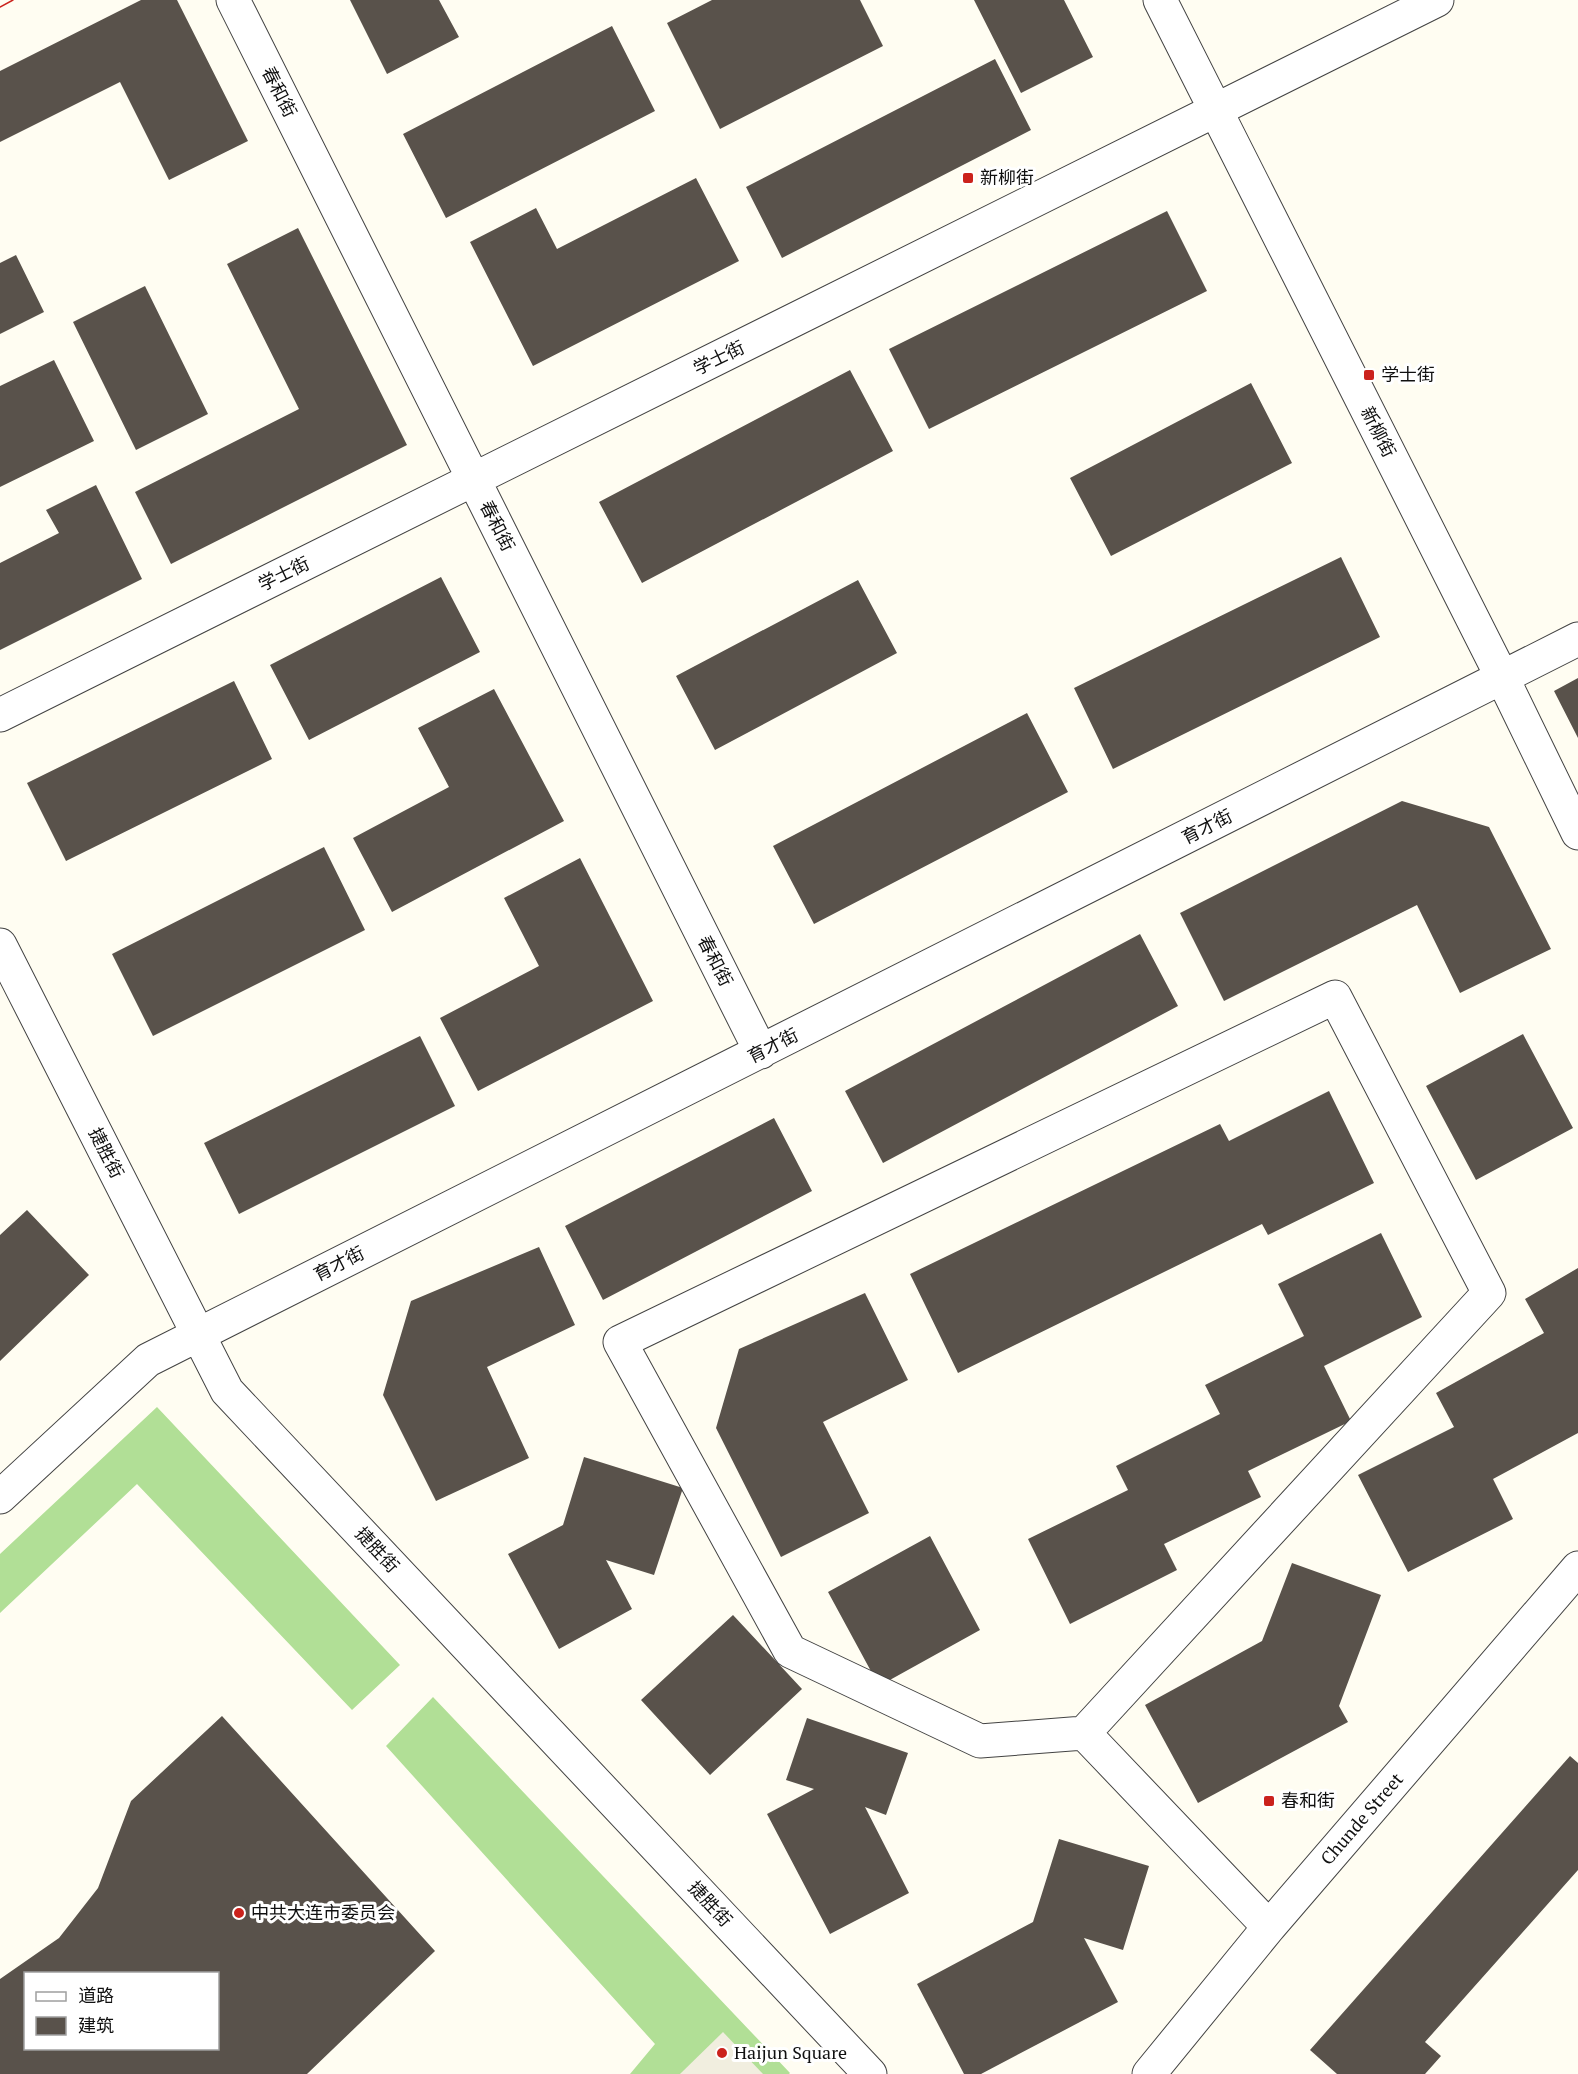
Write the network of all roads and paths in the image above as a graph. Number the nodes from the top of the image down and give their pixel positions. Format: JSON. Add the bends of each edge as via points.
{"nodes":[{"id":1,"x":233,"y":0,"type":"edge"},
{"id":2,"x":1160,"y":0,"type":"edge"},
{"id":3,"x":1437,"y":0,"type":"edge"},
{"id":4,"x":1216,"y":111,"type":"junction"},
{"id":5,"x":474,"y":480,"type":"junction"},
{"id":6,"x":1578,"y":639,"type":"edge"},
{"id":7,"x":1503,"y":679,"type":"junction"},
{"id":8,"x":0,"y":715,"type":"edge"},
{"id":9,"x":1578,"y":833,"type":"edge"},
{"id":10,"x":0,"y":945,"type":"edge"},
{"id":11,"x":761,"y":1052,"type":"junction"},
{"id":12,"x":199,"y":1335,"type":"junction"},
{"id":13,"x":0,"y":1497,"type":"edge"},
{"id":14,"x":1578,"y":1568,"type":"edge"},
{"id":15,"x":1084,"y":1733,"type":"junction"},
{"id":16,"x":1269,"y":1927,"type":"junction"},
{"id":17,"x":870,"y":2074,"type":"edge"},
{"id":18,"x":1149,"y":2074,"type":"edge"}],
"edges":[{"from":1,"to":5,"type":"street","name":"春和街"},
{"from":2,"to":4,"type":"street","name":"新柳街"},
{"from":3,"to":4,"type":"street","name":"学士街"},
{"from":4,"to":5,"type":"street","name":"学士街"},
{"from":4,"to":7,"type":"street","name":"新柳街"},
{"from":5,"to":8,"type":"street","name":"学士街"},
{"from":5,"to":11,"type":"street","name":"春和街"},
{"from":6,"to":7,"type":"street","name":"育才街"},
{"from":7,"to":9,"type":"street","name":"新柳街"},
{"from":7,"to":11,"type":"street","name":"育才街"},
{"from":10,"to":12,"type":"street","name":"捷胜街"},
{"from":11,"to":12,"type":"street","name":"育才街"},
{"from":12,"to":13,"type":"street","name":"育才街","via":[[148,1360]]},
{"from":12,"to":17,"type":"street","name":"捷胜街","via":[[227,1391]]},
{"from":14,"to":16,"type":"street","name":"Chunde Street"},
{"from":15,"to":15,"type":"street","via":[[980,1741],[790,1651],[620,1342],[1335,997],[1489,1293]]},
{"from":15,"to":16,"type":"street"},
{"from":16,"to":18,"type":"street","name":"Chunde Street"}]}
